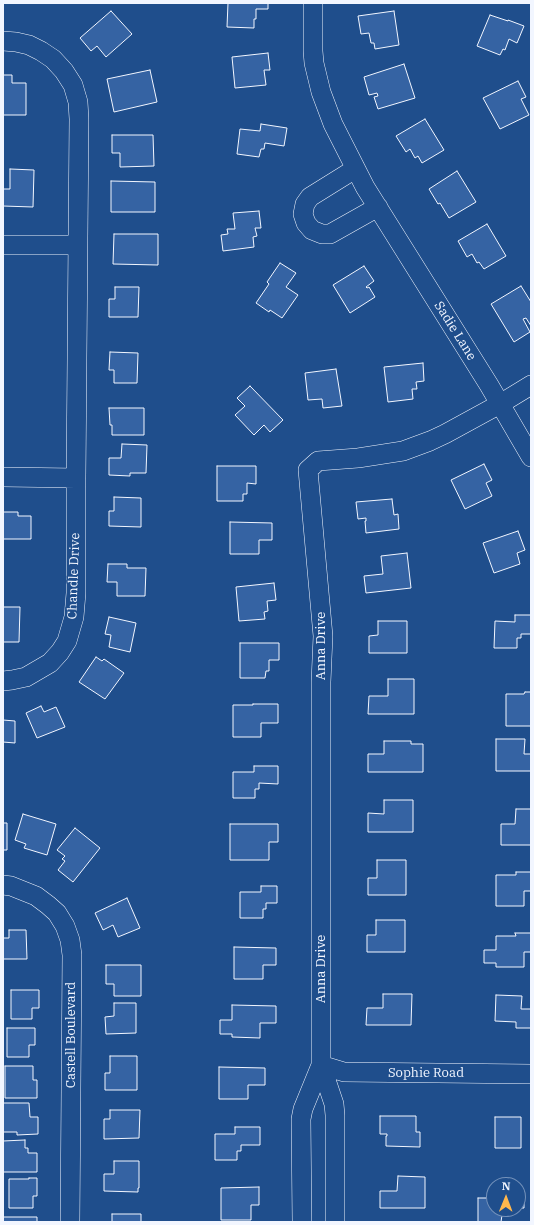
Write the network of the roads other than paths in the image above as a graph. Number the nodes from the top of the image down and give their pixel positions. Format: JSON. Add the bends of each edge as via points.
{"nodes":[{"id":1,"x":313,"y":3,"type":"edge"},
{"id":2,"x":3,"y":41,"type":"edge"},
{"id":3,"x":355,"y":169,"type":"junction"},
{"id":4,"x":378,"y":207,"type":"junction"},
{"id":5,"x":3,"y":245,"type":"edge"},
{"id":6,"x":77,"y":245,"type":"junction"},
{"id":7,"x":531,"y":385,"type":"edge"},
{"id":8,"x":500,"y":404,"type":"junction"},
{"id":9,"x":531,"y":457,"type":"edge"},
{"id":10,"x":3,"y":478,"type":"edge"},
{"id":11,"x":76,"y":478,"type":"junction"},
{"id":12,"x":3,"y":681,"type":"edge"},
{"id":13,"x":3,"y":885,"type":"edge"},
{"id":14,"x":321,"y":1065,"type":"junction"},
{"id":15,"x":531,"y":1074,"type":"edge"},
{"id":16,"x":70,"y":1222,"type":"edge"},
{"id":17,"x":302,"y":1222,"type":"edge"},
{"id":18,"x":335,"y":1222,"type":"edge"}],
"edges":[{"from":1,"to":3,"type":"street","name":"Sadie Lane","via":[[314,63],[321,92]]},
{"from":2,"to":6,"type":"street","name":"Chandle Drive","via":[[29,45],[41,51],[57,63],[73,85],[78,102]]},
{"from":3,"to":4,"type":"street","name":"Sadie Lane"},
{"from":3,"to":4,"type":"street","via":[[310,197],[303,214],[306,223],[312,230],[330,234]]},
{"from":4,"to":8,"type":"street","name":"Sadie Lane"},
{"from":5,"to":6,"type":"street"},
{"from":6,"to":11,"type":"street","name":"Chandle Drive"},
{"from":7,"to":8,"type":"street","name":"Anna Drive"},
{"from":8,"to":9,"type":"street","name":"Sadie Lane"},
{"from":8,"to":14,"type":"street","name":"Anna Drive","via":[[445,434],[403,451],[318,461],[308,470],[324,636],[321,682]]},
{"from":10,"to":11,"type":"street"},
{"from":11,"to":12,"type":"street","name":"Chandle Drive","via":[[76,604],[71,630],[50,664],[26,677]]},
{"from":13,"to":16,"type":"street","name":"Castell Boulevard","via":[[36,896],[48,905],[57,913],[70,940]]},
{"from":14,"to":15,"type":"street","name":"Sophie Road","via":[[344,1072]]},
{"from":14,"to":17,"type":"street","name":"Anna Drive","via":[[301,1119]]},
{"from":14,"to":18,"type":"street","name":"Anna Drive","via":[[335,1114]]}]}
